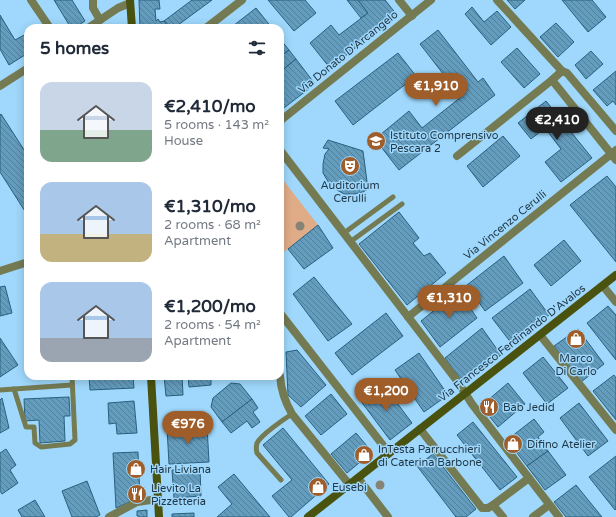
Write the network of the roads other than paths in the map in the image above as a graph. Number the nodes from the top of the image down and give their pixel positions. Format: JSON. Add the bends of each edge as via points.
{"nodes":[{"id":1,"x":31,"y":0,"type":"edge"},
{"id":2,"x":88,"y":0,"type":"edge"},
{"id":3,"x":242,"y":0,"type":"edge"},
{"id":4,"x":400,"y":0,"type":"edge"},
{"id":5,"x":431,"y":0,"type":"edge"},
{"id":6,"x":497,"y":0,"type":"edge"},
{"id":7,"x":130,"y":2,"type":"edge"},
{"id":8,"x":93,"y":4,"type":"edge"},
{"id":9,"x":412,"y":16,"type":"junction"},
{"id":10,"x":100,"y":20,"type":"junction"},
{"id":11,"x":47,"y":24,"type":"edge"},
{"id":12,"x":94,"y":24,"type":"edge"},
{"id":13,"x":132,"y":24,"type":"edge"},
{"id":14,"x":211,"y":24,"type":"edge"},
{"id":15,"x":24,"y":71,"type":"edge"},
{"id":16,"x":562,"y":71,"type":"junction"},
{"id":17,"x":552,"y":80,"type":"junction"},
{"id":18,"x":0,"y":86,"type":"edge"},
{"id":19,"x":284,"y":118,"type":"edge"},
{"id":20,"x":616,"y":131,"type":"edge"},
{"id":21,"x":284,"y":155,"type":"edge"},
{"id":22,"x":614,"y":155,"type":"edge"},
{"id":23,"x":457,"y":156,"type":"dead end"},
{"id":24,"x":393,"y":197,"type":"dead end"},
{"id":25,"x":402,"y":204,"type":"dead end"},
{"id":26,"x":344,"y":234,"type":"junction"},
{"id":27,"x":350,"y":242,"type":"junction"},
{"id":28,"x":24,"y":263,"type":"edge"},
{"id":29,"x":0,"y":271,"type":"edge"},
{"id":30,"x":616,"y":275,"type":"edge"},
{"id":31,"x":603,"y":286,"type":"junction"},
{"id":32,"x":616,"y":302,"type":"edge"},
{"id":33,"x":408,"y":317,"type":"junction"},
{"id":34,"x":284,"y":322,"type":"edge"},
{"id":35,"x":540,"y":335,"type":"junction"},
{"id":36,"x":72,"y":380,"type":"edge"},
{"id":37,"x":151,"y":380,"type":"edge"},
{"id":38,"x":281,"y":380,"type":"edge"},
{"id":39,"x":72,"y":385,"type":"junction"},
{"id":40,"x":14,"y":389,"type":"junction"},
{"id":41,"x":0,"y":390,"type":"edge"},
{"id":42,"x":465,"y":393,"type":"junction"},
{"id":43,"x":292,"y":414,"type":"junction"},
{"id":44,"x":420,"y":429,"type":"junction"},
{"id":45,"x":616,"y":430,"type":"edge"},
{"id":46,"x":389,"y":453,"type":"junction"},
{"id":47,"x":358,"y":478,"type":"junction"},
{"id":48,"x":529,"y":478,"type":"junction"},
{"id":49,"x":281,"y":480,"type":"dead end"},
{"id":50,"x":349,"y":484,"type":"junction"},
{"id":51,"x":158,"y":499,"type":"junction"},
{"id":52,"x":493,"y":505,"type":"junction"},
{"id":53,"x":549,"y":505,"type":"junction"},
{"id":54,"x":109,"y":517,"type":"edge"},
{"id":55,"x":159,"y":517,"type":"edge"},
{"id":56,"x":308,"y":517,"type":"edge"},
{"id":57,"x":388,"y":517,"type":"edge"},
{"id":58,"x":503,"y":517,"type":"edge"},
{"id":59,"x":533,"y":517,"type":"edge"},
{"id":60,"x":559,"y":517,"type":"edge"}],
"edges":[{"from":1,"to":11,"type":"street"},
{"from":2,"to":8,"type":"street"},
{"from":3,"to":14,"type":"street"},
{"from":4,"to":9,"type":"street","name":"Via Donato D'Arcangelo"},
{"from":5,"to":9,"type":"street","name":"Via Donato D'Arcangelo"},
{"from":6,"to":16,"type":"street"},
{"from":7,"to":10,"type":"street"},
{"from":7,"to":13,"type":"street"},
{"from":8,"to":10,"type":"street"},
{"from":9,"to":19,"type":"street","name":"Via Donato D'Arcangelo"},
{"from":10,"to":12,"type":"street"},
{"from":15,"to":18,"type":"street"},
{"from":16,"to":17,"type":"street"},
{"from":16,"to":20,"type":"street","via":[[567,73]]},
{"from":17,"to":22,"type":"street"},
{"from":17,"to":23,"type":"street"},
{"from":21,"to":26,"type":"street"},
{"from":22,"to":33,"type":"street","name":"Via Vincenzo Cerulli"},
{"from":24,"to":26,"type":"lane"},
{"from":25,"to":27,"type":"lane"},
{"from":26,"to":27,"type":"street"},
{"from":27,"to":33,"type":"street"},
{"from":28,"to":29,"type":"street"},
{"from":30,"to":31,"type":"street","name":"Via Francesco Ferdinando D'Avalos"},
{"from":31,"to":32,"type":"street"},
{"from":31,"to":35,"type":"street","name":"Via Francesco Ferdinando D'Avalos"},
{"from":33,"to":42,"type":"street"},
{"from":34,"to":46,"type":"street"},
{"from":35,"to":42,"type":"street","name":"Via Francesco Ferdinando D'Avalos"},
{"from":35,"to":45,"type":"street"},
{"from":36,"to":39,"type":"lane"},
{"from":37,"to":51,"type":"street"},
{"from":38,"to":43,"type":"street"},
{"from":39,"to":40,"type":"lane"},
{"from":39,"to":40,"type":"lane","via":[[75,440],[70,444],[41,447],[35,443],[34,427],[26,427]]},
{"from":40,"to":41,"type":"lane"},
{"from":42,"to":44,"type":"street","name":"Via Francesco Ferdinando D'Avalos"},
{"from":42,"to":48,"type":"street"},
{"from":43,"to":49,"type":"lane","via":[[261,438],[256,448],[257,453]]},
{"from":43,"to":50,"type":"street"},
{"from":44,"to":46,"type":"street","name":"Via Francesco Ferdinando D'Avalos"},
{"from":44,"to":52,"type":"street","via":[[481,507]]},
{"from":46,"to":47,"type":"street","name":"Via Francesco Ferdinando D'Avalos"},
{"from":47,"to":50,"type":"street","name":"Via Francesco Ferdinando D'Avalos"},
{"from":47,"to":57,"type":"street"},
{"from":48,"to":52,"type":"street"},
{"from":48,"to":53,"type":"street"},
{"from":50,"to":56,"type":"street","name":"Via Francesco Ferdinando D'Avalos"},
{"from":51,"to":54,"type":"street","via":[[137,502]]},
{"from":51,"to":55,"type":"street"},
{"from":52,"to":58,"type":"street"},
{"from":53,"to":59,"type":"street"},
{"from":53,"to":60,"type":"street"}]}
